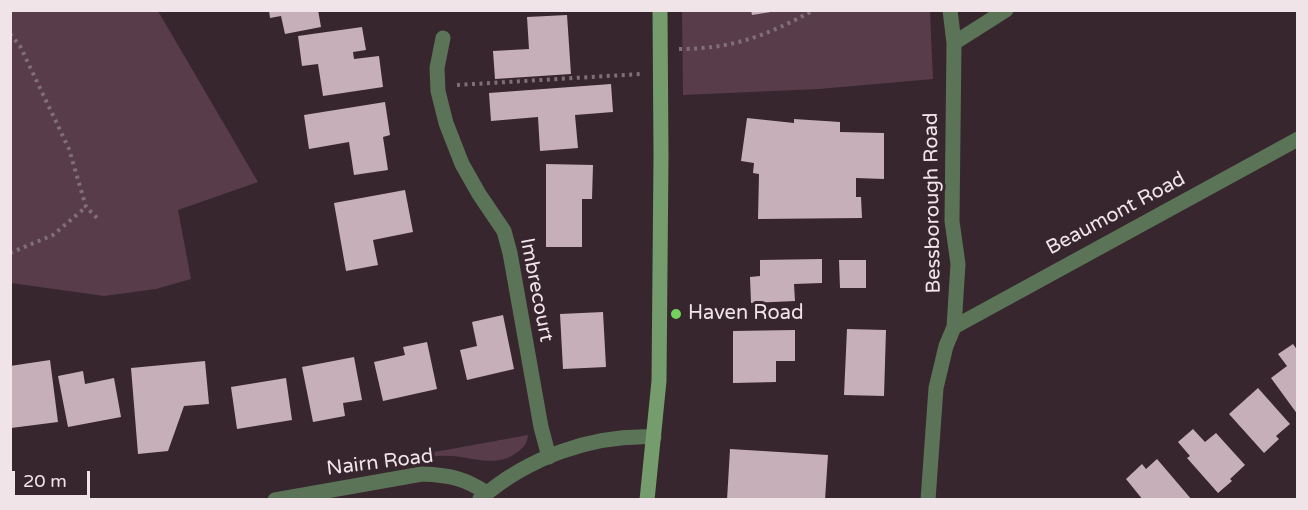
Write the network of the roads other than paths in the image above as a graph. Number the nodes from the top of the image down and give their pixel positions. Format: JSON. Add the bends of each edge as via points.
{"nodes":[{"id":1,"x":660,"y":10,"type":"edge"},
{"id":2,"x":950,"y":10,"type":"edge"},
{"id":3,"x":1006,"y":10,"type":"edge"},
{"id":4,"x":443,"y":38,"type":"dead end"},
{"id":5,"x":954,"y":43,"type":"junction"},
{"id":6,"x":1298,"y":139,"type":"edge"},
{"id":7,"x":954,"y":327,"type":"junction"},
{"id":8,"x":654,"y":437,"type":"junction"},
{"id":9,"x":549,"y":457,"type":"junction"},
{"id":10,"x":483,"y":496,"type":"edge"},
{"id":11,"x":275,"y":500,"type":"edge"},
{"id":12,"x":647,"y":500,"type":"edge"},
{"id":13,"x":928,"y":500,"type":"edge"}],
"edges":[{"from":1,"to":8,"type":"main road","via":[[659,381]]},
{"from":2,"to":5,"type":"street","name":"Bessborough Road"},
{"from":3,"to":5,"type":"street"},
{"from":4,"to":9,"type":"street","name":"Imbrecourt","via":[[436,68],[446,123],[462,164],[504,231]]},
{"from":5,"to":7,"type":"street","name":"Bessborough Road","via":[[952,221],[958,264]]},
{"from":6,"to":7,"type":"street","name":"Beaumont Road"},
{"from":7,"to":13,"type":"street","name":"Bessborough Road","via":[[936,388]]},
{"from":8,"to":9,"type":"street","via":[[613,438]]},
{"from":8,"to":12,"type":"main road"},
{"from":9,"to":10,"type":"street"},
{"from":10,"to":11,"type":"street","name":"Nairn Road","via":[[469,482],[422,474]]}]}
